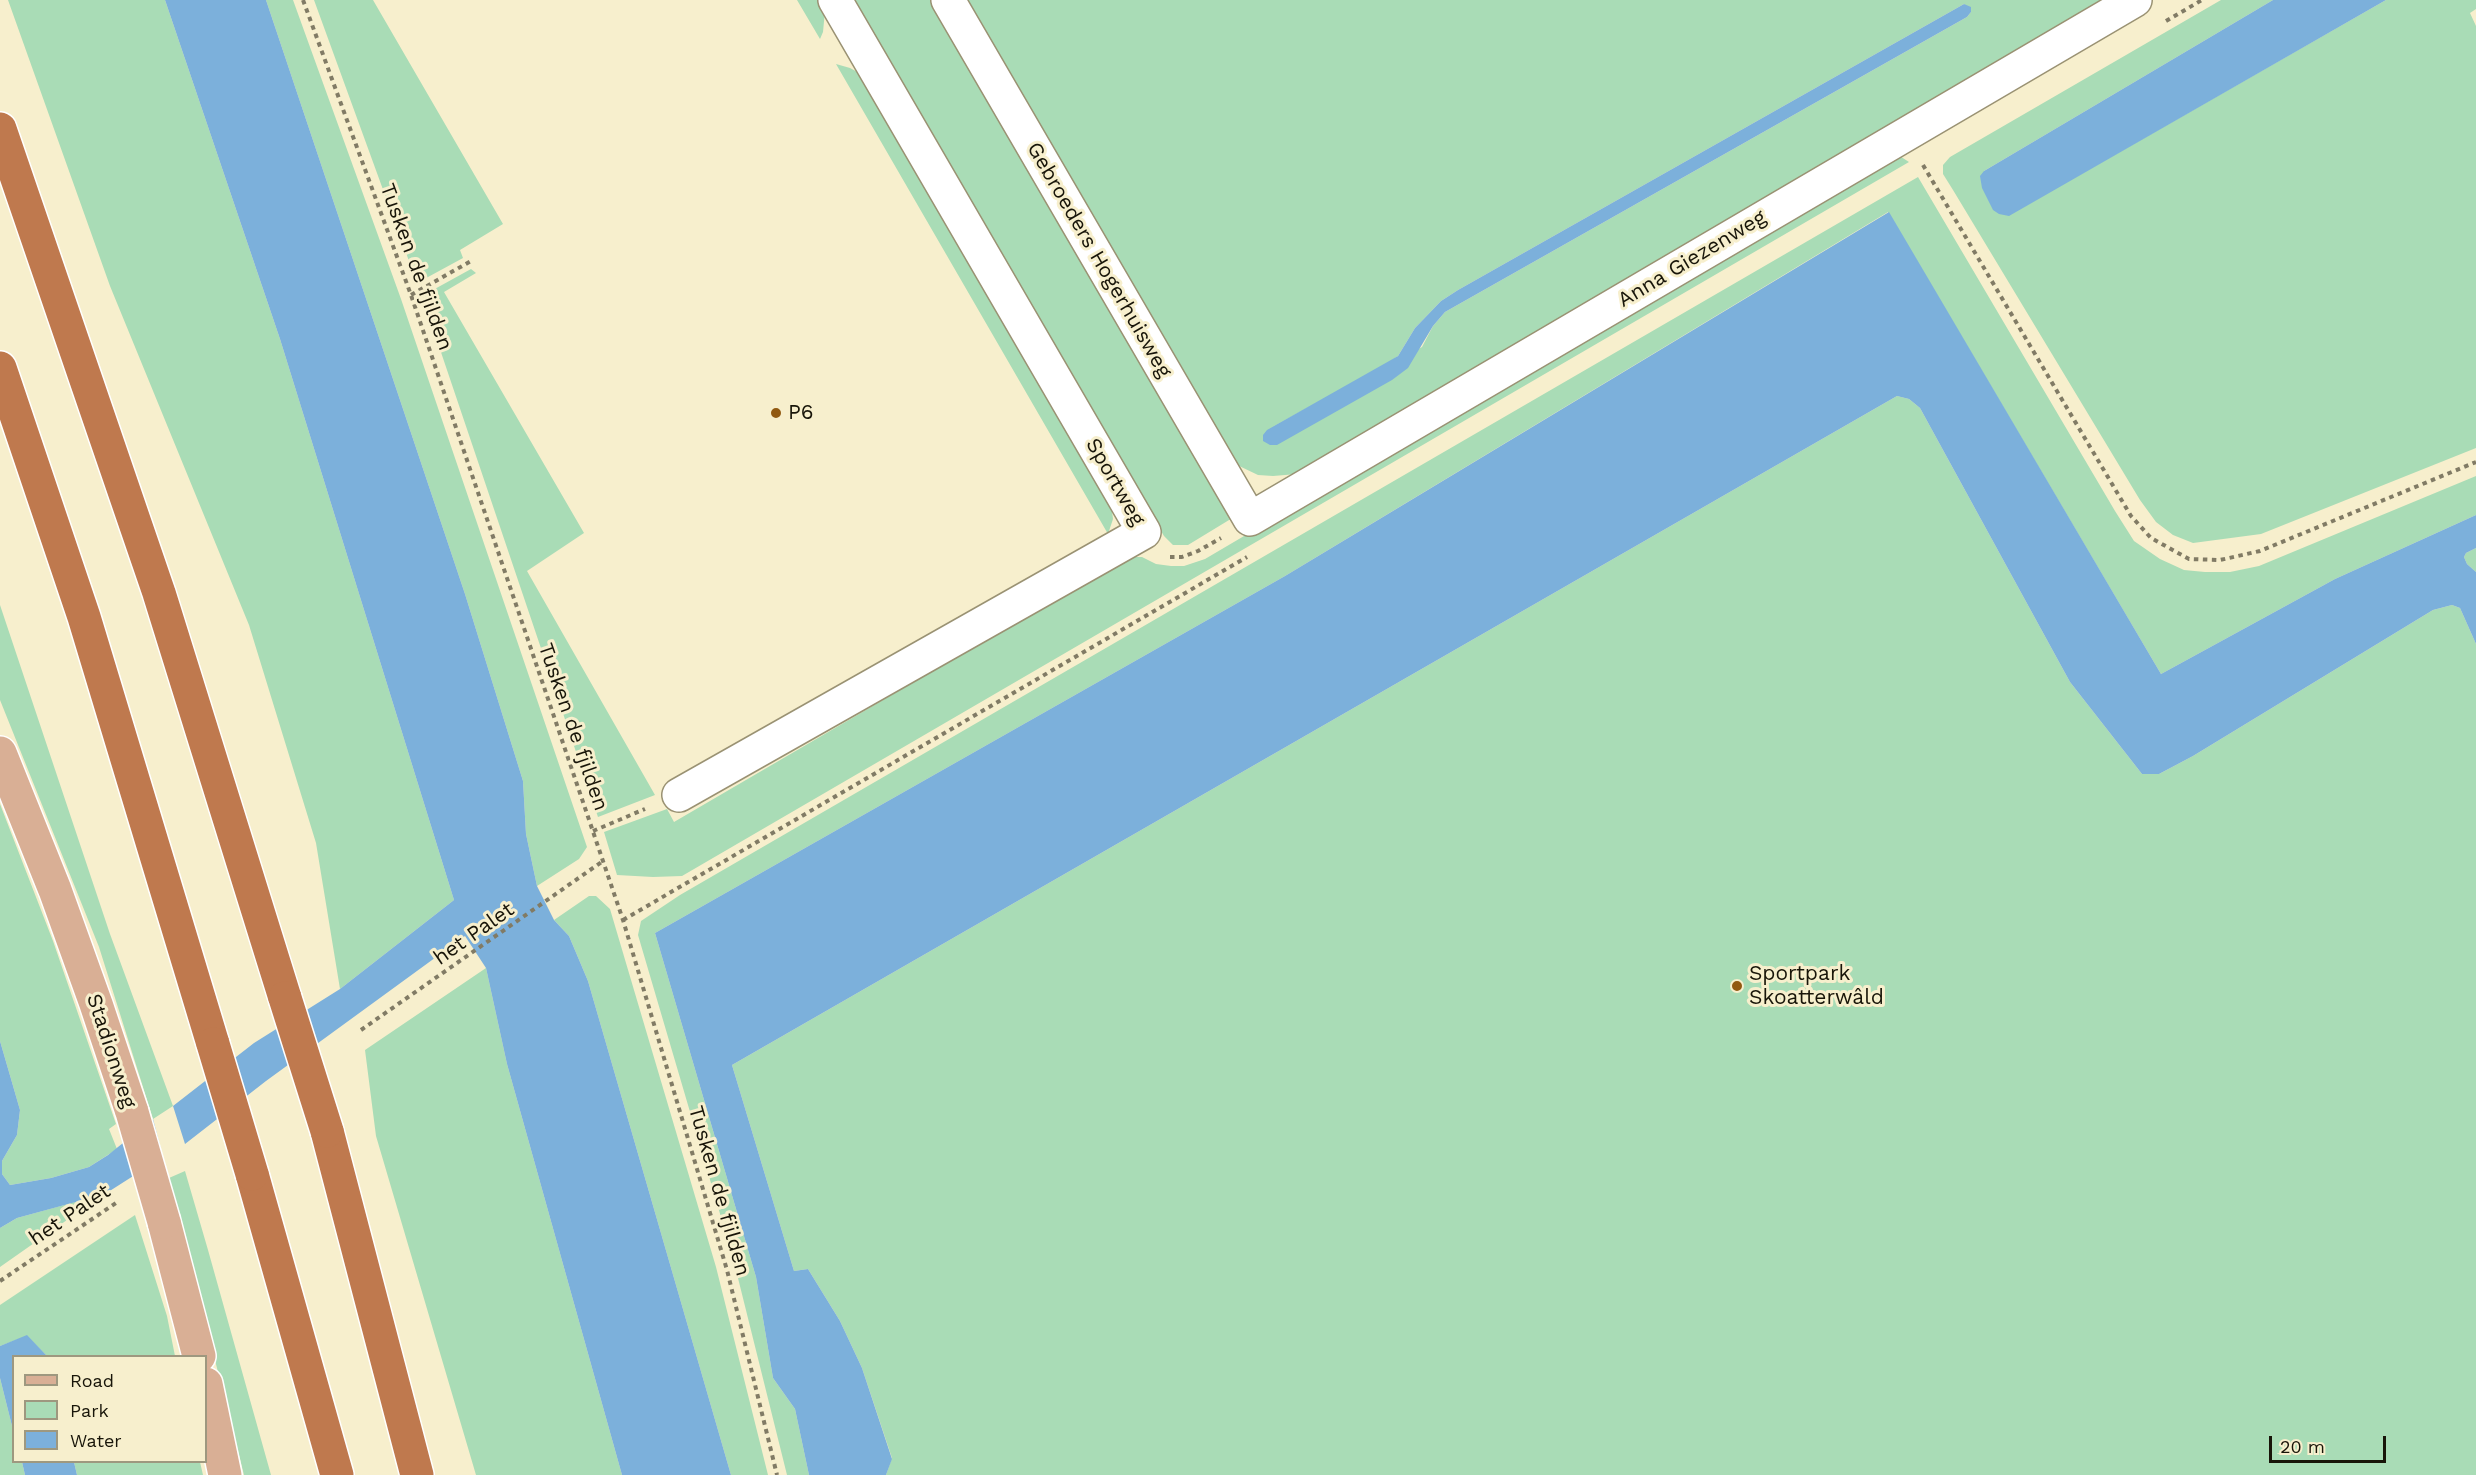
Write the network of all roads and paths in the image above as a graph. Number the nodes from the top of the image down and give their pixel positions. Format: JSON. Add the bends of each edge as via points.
{"nodes":[{"id":1,"x":303,"y":0,"type":"edge"},
{"id":2,"x":835,"y":0,"type":"edge"},
{"id":3,"x":948,"y":0,"type":"edge"},
{"id":4,"x":2135,"y":0,"type":"edge"},
{"id":5,"x":0,"y":129,"type":"edge"},
{"id":6,"x":1904,"y":134,"type":"junction"},
{"id":7,"x":471,"y":261,"type":"dead end"},
{"id":8,"x":411,"y":295,"type":"junction"},
{"id":9,"x":0,"y":368,"type":"edge"},
{"id":10,"x":2476,"y":462,"type":"edge"},
{"id":11,"x":1250,"y":519,"type":"junction"},
{"id":12,"x":1144,"y":532,"type":"junction"},
{"id":13,"x":0,"y":753,"type":"edge"},
{"id":14,"x":679,"y":795,"type":"joint"},
{"id":15,"x":593,"y":831,"type":"junction"},
{"id":16,"x":603,"y":861,"type":"junction"},
{"id":17,"x":361,"y":1030,"type":"dead end"},
{"id":18,"x":128,"y":1195,"type":"dead end"},
{"id":19,"x":0,"y":1281,"type":"edge"},
{"id":20,"x":199,"y":1355,"type":"edge"},
{"id":21,"x":207,"y":1389,"type":"edge"},
{"id":22,"x":321,"y":1415,"type":"junction"},
{"id":23,"x":225,"y":1475,"type":"edge"},
{"id":24,"x":329,"y":1475,"type":"edge"},
{"id":25,"x":337,"y":1475,"type":"edge"},
{"id":26,"x":417,"y":1475,"type":"edge"},
{"id":27,"x":777,"y":1475,"type":"edge"}],
"edges":[{"from":1,"to":8,"type":"path","name":"Tusken de fjilden"},
{"from":2,"to":12,"type":"street","name":"Sportweg"},
{"from":3,"to":11,"type":"street","name":"Gebroeders Hogerhuisweg"},
{"from":4,"to":6,"type":"street","name":"Anna Giezenweg"},
{"from":5,"to":26,"type":"highway","bridge":true,"via":[[159,593],[327,1131]]},
{"from":6,"to":10,"type":"path","via":[[2132,516],[2151,538],[2189,558],[2220,560],[2250,554]]},
{"from":6,"to":11,"type":"street","name":"Anna Giezenweg"},
{"from":7,"to":8,"type":"path"},
{"from":8,"to":15,"type":"path","name":"Tusken de fjilden"},
{"from":9,"to":22,"type":"highway","bridge":true,"via":[[84,617]]},
{"from":11,"to":12,"type":"path","via":[[1198,551],[1182,556],[1165,556]]},
{"from":12,"to":14,"type":"street","name":"Sportweg"},
{"from":13,"to":20,"type":"main road","name":"Stadionweg","bridge":true,"via":[[59,901],[132,1112]]},
{"from":14,"to":15,"type":"path"},
{"from":15,"to":16,"type":"path","name":"Tusken de fjilden"},
{"from":16,"to":17,"type":"path","name":"het Palet"},
{"from":16,"to":27,"type":"path","name":"Tusken de fjilden","via":[[727,1270]]},
{"from":18,"to":19,"type":"path","name":"het Palet"},
{"from":21,"to":23,"type":"main road"},
{"from":22,"to":24,"type":"highway"},
{"from":22,"to":25,"type":"highway"}]}
